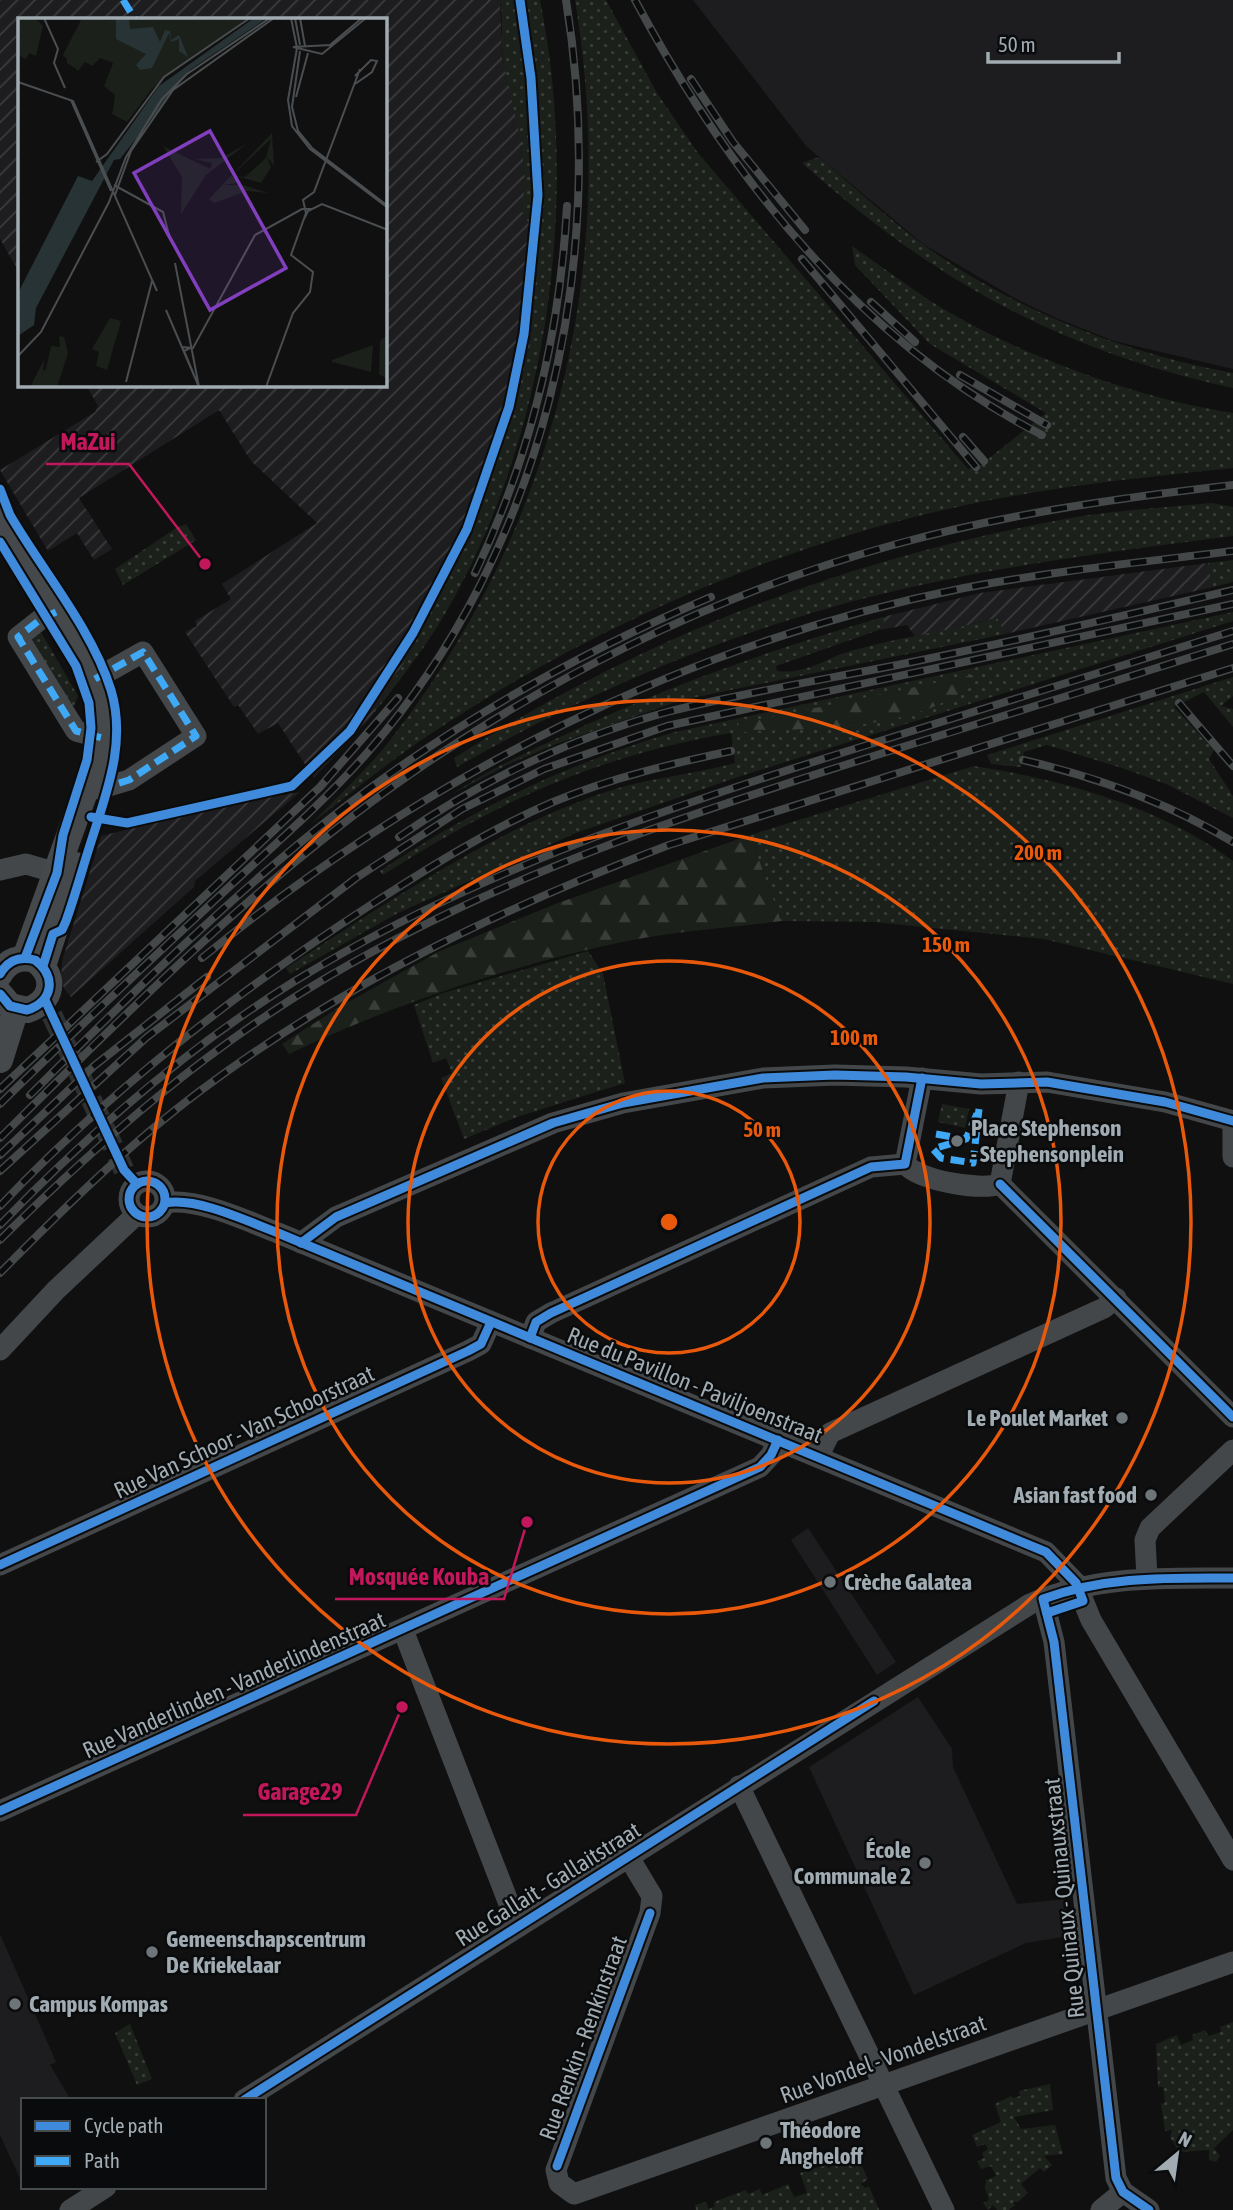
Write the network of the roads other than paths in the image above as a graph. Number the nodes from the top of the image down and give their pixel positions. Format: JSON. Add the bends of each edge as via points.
{"nodes":[{"id":1,"x":0,"y":520,"type":"edge"},
{"id":2,"x":56,"y":612,"type":"junction"},
{"id":3,"x":95,"y":679,"type":"junction"},
{"id":4,"x":102,"y":738,"type":"junction"},
{"id":5,"x":99,"y":789,"type":"junction"},
{"id":6,"x":0,"y":870,"type":"edge"},
{"id":7,"x":62,"y":884,"type":"junction"},
{"id":8,"x":34,"y":962,"type":"junction"},
{"id":9,"x":0,"y":974,"type":"edge"},
{"id":10,"x":5,"y":1003,"type":"edge"},
{"id":11,"x":0,"y":1060,"type":"edge"},
{"id":12,"x":922,"y":1078,"type":"junction"},
{"id":13,"x":1019,"y":1082,"type":"junction"},
{"id":14,"x":1233,"y":1121,"type":"edge"},
{"id":15,"x":1233,"y":1129,"type":"edge"},
{"id":16,"x":1233,"y":1157,"type":"edge"},
{"id":17,"x":905,"y":1164,"type":"junction"},
{"id":18,"x":1000,"y":1184,"type":"junction"},
{"id":19,"x":165,"y":1203,"type":"junction"},
{"id":20,"x":137,"y":1214,"type":"junction"},
{"id":21,"x":301,"y":1243,"type":"junction"},
{"id":22,"x":1116,"y":1298,"type":"junction"},
{"id":23,"x":491,"y":1322,"type":"junction"},
{"id":24,"x":530,"y":1338,"type":"junction"},
{"id":25,"x":0,"y":1350,"type":"edge"},
{"id":26,"x":1233,"y":1417,"type":"edge"},
{"id":27,"x":778,"y":1440,"type":"junction"},
{"id":28,"x":1233,"y":1450,"type":"edge"},
{"id":29,"x":818,"y":1457,"type":"junction"},
{"id":30,"x":0,"y":1565,"type":"edge"},
{"id":31,"x":1147,"y":1578,"type":"junction"},
{"id":32,"x":1233,"y":1578,"type":"edge"},
{"id":33,"x":1078,"y":1587,"type":"junction"},
{"id":34,"x":1043,"y":1599,"type":"junction"},
{"id":35,"x":403,"y":1630,"type":"junction"},
{"id":36,"x":739,"y":1786,"type":"junction"},
{"id":37,"x":0,"y":1811,"type":"edge"},
{"id":38,"x":628,"y":1856,"type":"junction"},
{"id":39,"x":1233,"y":1860,"type":"edge"},
{"id":40,"x":518,"y":1927,"type":"junction"},
{"id":41,"x":1233,"y":1962,"type":"edge"},
{"id":42,"x":1097,"y":2010,"type":"junction"},
{"id":43,"x":884,"y":2086,"type":"junction"},
{"id":44,"x":247,"y":2098,"type":"edge"},
{"id":45,"x":556,"y":2176,"type":"joint"},
{"id":46,"x":103,"y":2189,"type":"edge"},
{"id":47,"x":1123,"y":2192,"type":"junction"},
{"id":48,"x":70,"y":2210,"type":"edge"},
{"id":49,"x":944,"y":2210,"type":"edge"},
{"id":50,"x":1101,"y":2210,"type":"edge"},
{"id":51,"x":1149,"y":2210,"type":"edge"}],
"edges":[{"from":1,"to":2,"type":"main road"},
{"from":2,"to":3,"type":"main road"},
{"from":2,"to":4,"type":"street","via":[[19,637],[76,731]]},
{"from":3,"to":4,"type":"main road","via":[[104,718]]},
{"from":3,"to":5,"type":"street","via":[[144,652],[196,736],[129,779]]},
{"from":4,"to":5,"type":"main road","via":[[104,764]]},
{"from":4,"to":7,"type":"main road"},
{"from":5,"to":7,"type":"main road"},
{"from":6,"to":7,"type":"street","via":[[26,864]]},
{"from":7,"to":8,"type":"main road"},
{"from":8,"to":9,"type":"main road","via":[[10,962]]},
{"from":8,"to":10,"type":"main road","via":[[50,977],[49,1007]]},
{"from":10,"to":11,"type":"main road"},
{"from":12,"to":13,"type":"street","via":[[981,1084]]},
{"from":12,"to":17,"type":"street"},
{"from":12,"to":21,"type":"street","via":[[763,1078],[623,1103],[494,1147],[336,1217]]},
{"from":13,"to":14,"type":"street","via":[[1047,1082],[1165,1102]]},
{"from":13,"to":18,"type":"street"},
{"from":15,"to":16,"type":"street"},
{"from":17,"to":18,"type":"street","via":[[914,1174],[987,1188]]},
{"from":17,"to":24,"type":"street","via":[[871,1167],[551,1313],[536,1322]]},
{"from":18,"to":22,"type":"street"},
{"from":19,"to":20,"type":"street","via":[[154,1215]]},
{"from":19,"to":20,"type":"street","via":[[157,1184],[130,1177],[129,1202]]},
{"from":19,"to":21,"type":"street","name":"Rue du Pavillon - Paviljoenstraat","via":[[180,1202],[234,1216]]},
{"from":20,"to":25,"type":"street"},
{"from":21,"to":23,"type":"street","name":"Rue du Pavillon - Paviljoenstraat"},
{"from":22,"to":26,"type":"street"},
{"from":22,"to":29,"type":"street","via":[[1104,1308],[830,1433]]},
{"from":23,"to":24,"type":"street","name":"Rue du Pavillon - Paviljoenstraat"},
{"from":23,"to":30,"type":"street","name":"Rue Van Schoor - Van Schoorstraat","via":[[481,1345]]},
{"from":24,"to":27,"type":"street","name":"Rue du Pavillon - Paviljoenstraat"},
{"from":27,"to":29,"type":"street","name":"Rue du Pavillon - Paviljoenstraat"},
{"from":27,"to":35,"type":"street","name":"Rue Vanderlinden - Vanderlindenstraat","via":[[760,1467]]},
{"from":28,"to":31,"type":"street","via":[[1150,1528],[1144,1540]]},
{"from":29,"to":33,"type":"street","name":"Rue du Pavillon - Paviljoenstraat","via":[[1046,1552]]},
{"from":31,"to":32,"type":"street","name":"Rue Gallait - Gallaitstraat"},
{"from":31,"to":33,"type":"street","name":"Rue Gallait - Gallaitstraat"},
{"from":33,"to":34,"type":"street","name":"Rue Gallait - Gallaitstraat"},
{"from":33,"to":39,"type":"street","name":"Rue du Pavillon - Paviljoenstraat","via":[[1091,1620]]},
{"from":34,"to":36,"type":"street","name":"Rue Gallait - Gallaitstraat"},
{"from":34,"to":42,"type":"street","name":"Rue Quinaux - Quinauxstraat","via":[[1054,1642]]},
{"from":35,"to":37,"type":"street","name":"Rue Vanderlinden - Vanderlindenstraat"},
{"from":35,"to":40,"type":"street"},
{"from":36,"to":38,"type":"street","name":"Rue Gallait - Gallaitstraat"},
{"from":36,"to":43,"type":"street"},
{"from":38,"to":40,"type":"street","name":"Rue Gallait - Gallaitstraat"},
{"from":38,"to":45,"type":"street","name":"Rue Renkin - Renkinstraat","via":[[652,1896],[650,1913]]},
{"from":40,"to":44,"type":"street","name":"Rue Gallait - Gallaitstraat"},
{"from":41,"to":42,"type":"street","name":"Rue Vondel - Vondelstraat"},
{"from":42,"to":43,"type":"street","name":"Rue Vondel - Vondelstraat"},
{"from":42,"to":47,"type":"street","name":"Rue Quinaux - Quinauxstraat","via":[[1116,2178]]},
{"from":43,"to":45,"type":"street","name":"Rue Vondel - Vondelstraat","via":[[580,2194],[564,2189]]},
{"from":43,"to":49,"type":"street"},
{"from":46,"to":48,"type":"street"},
{"from":47,"to":50,"type":"street"},
{"from":47,"to":51,"type":"street"}]}
